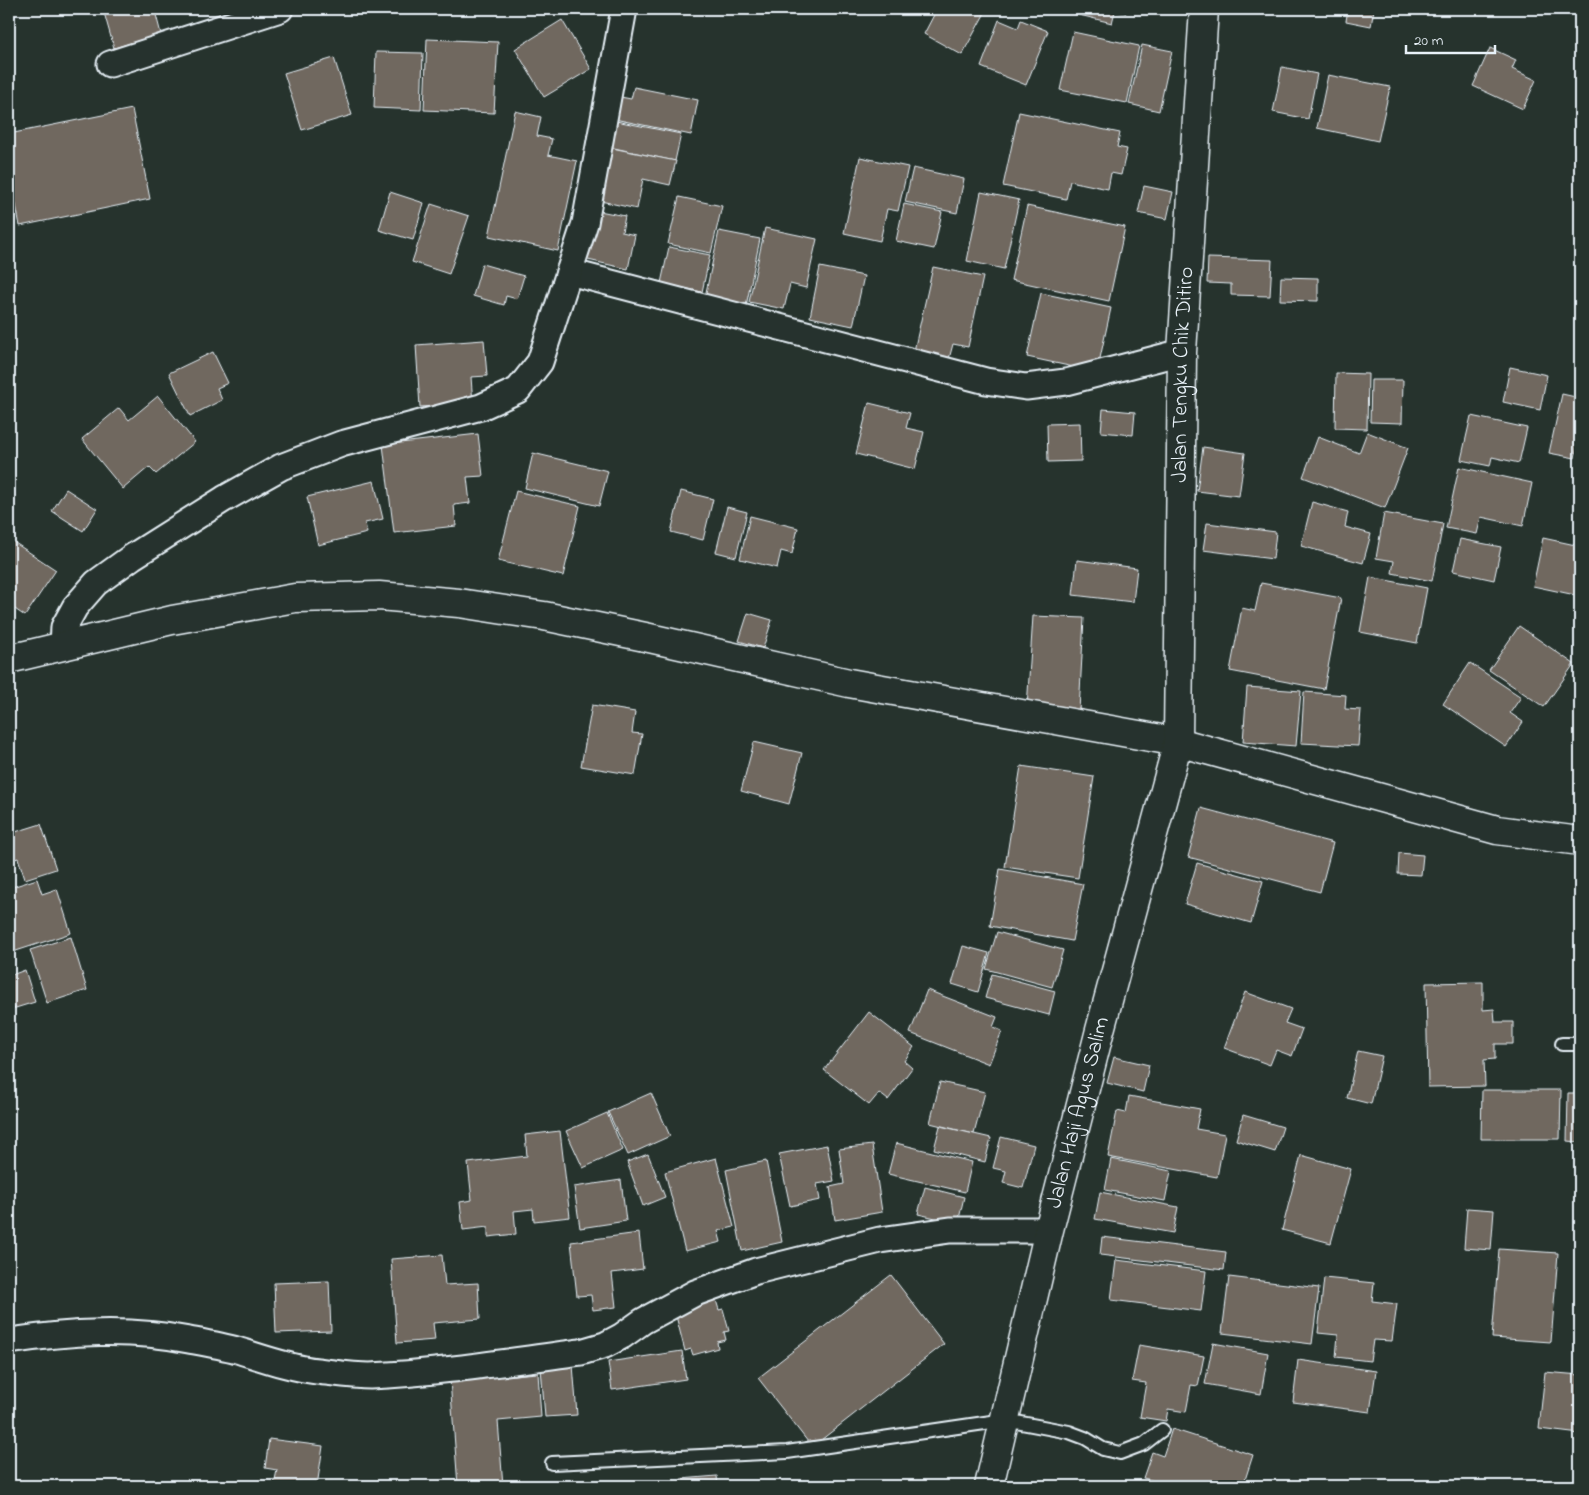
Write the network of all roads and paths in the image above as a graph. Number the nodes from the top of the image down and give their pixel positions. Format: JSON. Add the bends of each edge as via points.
{"nodes":[{"id":1,"x":280,"y":9,"type":"edge"},
{"id":2,"x":624,"y":9,"type":"edge"},
{"id":3,"x":1204,"y":9,"type":"edge"},
{"id":4,"x":110,"y":64,"type":"dead end"},
{"id":5,"x":569,"y":272,"type":"junction"},
{"id":6,"x":1182,"y":352,"type":"junction"},
{"id":7,"x":63,"y":646,"type":"junction"},
{"id":8,"x":9,"y":659,"type":"edge"},
{"id":9,"x":1178,"y":742,"type":"junction"},
{"id":10,"x":1580,"y":841,"type":"edge"},
{"id":11,"x":1562,"y":1044,"type":"dead end"},
{"id":12,"x":1580,"y":1044,"type":"edge"},
{"id":13,"x":1049,"y":1230,"type":"junction"},
{"id":14,"x":9,"y":1341,"type":"edge"},
{"id":15,"x":1005,"y":1420,"type":"junction"},
{"id":16,"x":1162,"y":1430,"type":"dead end"},
{"id":17,"x":552,"y":1463,"type":"dead end"},
{"id":18,"x":989,"y":1486,"type":"edge"}],
"edges":[{"from":1,"to":4,"type":"street"},
{"from":2,"to":5,"type":"street","via":[[585,223]]},
{"from":3,"to":6,"type":"street","name":"Jalan Tengku Chik Ditiro"},
{"from":5,"to":6,"type":"street","via":[[986,381],[1026,387],[1066,382]]},
{"from":5,"to":7,"type":"street","via":[[540,362],[518,390],[480,407],[341,444],[281,467],[224,499],[132,556],[96,583],[75,607],[64,627]]},
{"from":6,"to":9,"type":"street","name":"Jalan Tengku Chik Ditiro"},
{"from":7,"to":8,"type":"street"},
{"from":7,"to":9,"type":"street","via":[[172,620],[295,598],[379,596],[449,602],[645,636],[849,683]]},
{"from":9,"to":10,"type":"street","via":[[1497,830]]},
{"from":9,"to":13,"type":"street","name":"Jalan Haji Agus Salim"},
{"from":11,"to":12,"type":"lane"},
{"from":13,"to":14,"type":"street","via":[[950,1230],[880,1240],[756,1271],[695,1293],[605,1345],[581,1352],[416,1372],[368,1376],[315,1371],[187,1339],[148,1334],[96,1331]]},
{"from":13,"to":15,"type":"street","name":"Jalan Haji Agus Salim"},
{"from":15,"to":16,"type":"lane","via":[[1069,1432],[1103,1449],[1120,1453],[1144,1444]]},
{"from":15,"to":17,"type":"lane","via":[[787,1452]]},
{"from":15,"to":18,"type":"street","name":"Jalan Haji Agus Salim"}]}
